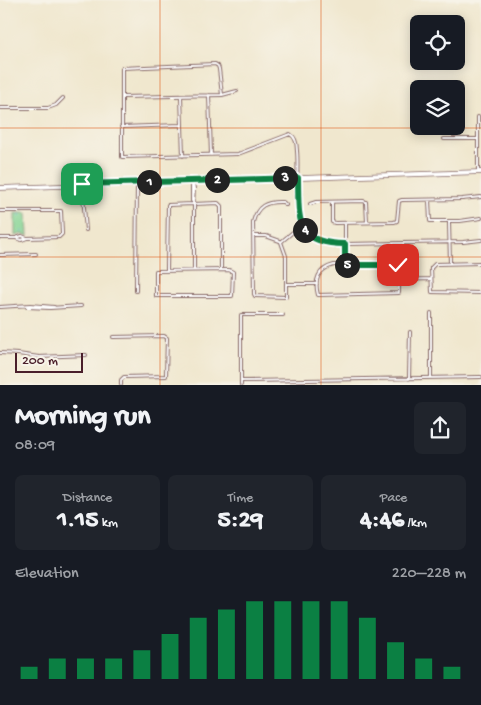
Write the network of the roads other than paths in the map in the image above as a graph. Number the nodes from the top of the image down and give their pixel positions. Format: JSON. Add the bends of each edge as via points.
{"nodes":[{"id":1,"x":237,"y":91,"type":"dead end"},
{"id":2,"x":222,"y":94,"type":"junction"},
{"id":3,"x":209,"y":95,"type":"junction"},
{"id":4,"x":181,"y":96,"type":"junction"},
{"id":5,"x":122,"y":97,"type":"junction"},
{"id":6,"x":63,"y":98,"type":"dead end"},
{"id":7,"x":0,"y":108,"type":"edge"},
{"id":8,"x":478,"y":117,"type":"dead end"},
{"id":9,"x":182,"y":125,"type":"junction"},
{"id":10,"x":121,"y":127,"type":"junction"},
{"id":11,"x":444,"y":139,"type":"dead end"},
{"id":12,"x":478,"y":139,"type":"junction"},
{"id":13,"x":183,"y":156,"type":"junction"},
{"id":14,"x":211,"y":156,"type":"junction"},
{"id":15,"x":479,"y":172,"type":"edge"},
{"id":16,"x":298,"y":178,"type":"junction"},
{"id":17,"x":193,"y":181,"type":"junction"},
{"id":18,"x":136,"y":182,"type":"junction"},
{"id":19,"x":82,"y":184,"type":"junction"},
{"id":20,"x":0,"y":188,"type":"edge"},
{"id":21,"x":481,"y":196,"type":"edge"},
{"id":22,"x":429,"y":200,"type":"junction"},
{"id":23,"x":332,"y":202,"type":"junction"},
{"id":24,"x":193,"y":204,"type":"junction"},
{"id":25,"x":310,"y":204,"type":"dead end"},
{"id":26,"x":286,"y":205,"type":"dead end"},
{"id":27,"x":0,"y":212,"type":"edge"},
{"id":28,"x":481,"y":218,"type":"edge"},
{"id":29,"x":367,"y":222,"type":"junction"},
{"id":30,"x":449,"y":222,"type":"junction"},
{"id":31,"x":345,"y":223,"type":"junction"},
{"id":32,"x":303,"y":228,"type":"junction"},
{"id":33,"x":86,"y":230,"type":"dead end"},
{"id":34,"x":254,"y":236,"type":"junction"},
{"id":35,"x":0,"y":238,"type":"edge"},
{"id":36,"x":481,"y":240,"type":"edge"},
{"id":37,"x":281,"y":242,"type":"junction"},
{"id":38,"x":450,"y":242,"type":"junction"},
{"id":39,"x":345,"y":244,"type":"junction"},
{"id":40,"x":0,"y":254,"type":"edge"},
{"id":41,"x":36,"y":254,"type":"dead end"},
{"id":42,"x":450,"y":263,"type":"junction"},
{"id":43,"x":481,"y":263,"type":"edge"},
{"id":44,"x":345,"y":265,"type":"junction"},
{"id":45,"x":167,"y":270,"type":"junction"},
{"id":46,"x":194,"y":270,"type":"junction"},
{"id":47,"x":221,"y":270,"type":"junction"},
{"id":48,"x":399,"y":280,"type":"junction"},
{"id":49,"x":431,"y":280,"type":"junction"},
{"id":50,"x":286,"y":284,"type":"junction"},
{"id":51,"x":317,"y":284,"type":"junction"},
{"id":52,"x":136,"y":291,"type":"dead end"},
{"id":53,"x":481,"y":293,"type":"edge"},
{"id":54,"x":81,"y":306,"type":"dead end"},
{"id":55,"x":0,"y":307,"type":"edge"},
{"id":56,"x":431,"y":313,"type":"dead end"},
{"id":57,"x":283,"y":315,"type":"dead end"},
{"id":58,"x":410,"y":332,"type":"dead end"},
{"id":59,"x":113,"y":337,"type":"dead end"},
{"id":60,"x":0,"y":354,"type":"edge"},
{"id":61,"x":86,"y":355,"type":"dead end"},
{"id":62,"x":481,"y":377,"type":"edge"},
{"id":63,"x":431,"y":378,"type":"junction"},
{"id":64,"x":409,"y":379,"type":"junction"},
{"id":65,"x":307,"y":380,"type":"junction"},
{"id":66,"x":241,"y":381,"type":"junction"},
{"id":67,"x":121,"y":385,"type":"edge"},
{"id":68,"x":241,"y":385,"type":"edge"},
{"id":69,"x":307,"y":385,"type":"edge"}],
"edges":[{"from":1,"to":2,"type":"street"},
{"from":2,"to":3,"type":"street"},
{"from":2,"to":5,"type":"street","via":[[218,66],[122,68]]},
{"from":3,"to":4,"type":"street"},
{"from":3,"to":14,"type":"street"},
{"from":4,"to":5,"type":"street"},
{"from":4,"to":9,"type":"street"},
{"from":5,"to":10,"type":"street"},
{"from":6,"to":7,"type":"street","via":[[48,108]]},
{"from":8,"to":12,"type":"street"},
{"from":9,"to":10,"type":"street"},
{"from":9,"to":13,"type":"street"},
{"from":10,"to":13,"type":"street","via":[[122,157]]},
{"from":11,"to":12,"type":"street"},
{"from":12,"to":15,"type":"street"},
{"from":13,"to":14,"type":"street"},
{"from":14,"to":16,"type":"street","via":[[246,153],[290,134],[297,146]]},
{"from":15,"to":16,"type":"main road"},
{"from":16,"to":17,"type":"main road"},
{"from":16,"to":32,"type":"street"},
{"from":17,"to":18,"type":"main road"},
{"from":17,"to":24,"type":"street"},
{"from":18,"to":19,"type":"main road"},
{"from":18,"to":52,"type":"street"},
{"from":19,"to":20,"type":"main road"},
{"from":19,"to":33,"type":"street"},
{"from":21,"to":22,"type":"street"},
{"from":22,"to":29,"type":"street","via":[[399,201],[397,221]]},
{"from":22,"to":30,"type":"street","via":[[430,221]]},
{"from":23,"to":25,"type":"street"},
{"from":23,"to":29,"type":"street","via":[[366,202]]},
{"from":23,"to":31,"type":"street","via":[[332,222]]},
{"from":24,"to":45,"type":"street","via":[[168,205]]},
{"from":24,"to":46,"type":"street"},
{"from":24,"to":47,"type":"street","via":[[220,204]]},
{"from":26,"to":34,"type":"street","via":[[275,201],[258,208],[253,222]]},
{"from":27,"to":35,"type":"street","via":[[61,211],[62,236]]},
{"from":28,"to":30,"type":"street"},
{"from":29,"to":31,"type":"street"},
{"from":30,"to":38,"type":"street"},
{"from":31,"to":39,"type":"street"},
{"from":32,"to":37,"type":"street"},
{"from":32,"to":39,"type":"street","via":[[319,242]]},
{"from":34,"to":37,"type":"street"},
{"from":34,"to":50,"type":"street","via":[[255,296],[286,296]]},
{"from":36,"to":38,"type":"street"},
{"from":37,"to":50,"type":"street","via":[[286,256]]},
{"from":38,"to":39,"type":"street"},
{"from":38,"to":42,"type":"street"},
{"from":39,"to":44,"type":"street"},
{"from":40,"to":41,"type":"street"},
{"from":42,"to":43,"type":"street"},
{"from":42,"to":49,"type":"street","via":[[432,265]]},
{"from":44,"to":48,"type":"street","via":[[398,265]]},
{"from":44,"to":51,"type":"street","via":[[325,267],[318,276]]},
{"from":45,"to":46,"type":"street"},
{"from":45,"to":47,"type":"street","via":[[156,271],[156,296],[232,296],[232,270]]},
{"from":46,"to":47,"type":"street"},
{"from":48,"to":49,"type":"street"},
{"from":48,"to":51,"type":"street","via":[[399,293],[318,295]]},
{"from":49,"to":53,"type":"street","via":[[432,292]]},
{"from":50,"to":51,"type":"street"},
{"from":54,"to":55,"type":"street"},
{"from":56,"to":63,"type":"street"},
{"from":57,"to":66,"type":"street","via":[[241,315]]},
{"from":58,"to":64,"type":"street"},
{"from":59,"to":67,"type":"street","via":[[166,336],[166,376],[122,378]]},
{"from":60,"to":61,"type":"street","via":[[39,357]]},
{"from":62,"to":63,"type":"street"},
{"from":63,"to":64,"type":"street"},
{"from":64,"to":65,"type":"street"},
{"from":65,"to":66,"type":"street"},
{"from":65,"to":69,"type":"street"},
{"from":66,"to":68,"type":"street"}]}
